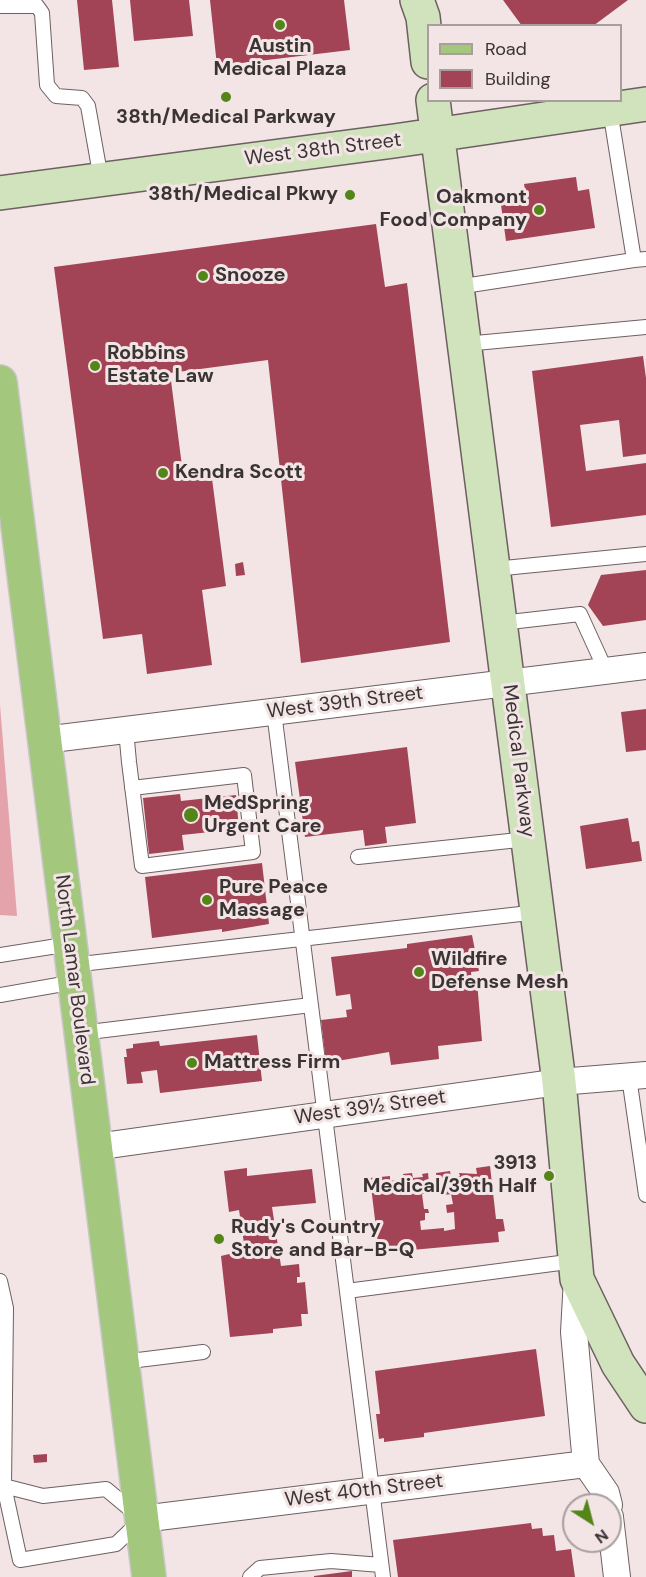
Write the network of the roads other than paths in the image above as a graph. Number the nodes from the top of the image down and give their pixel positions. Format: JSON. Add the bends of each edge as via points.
{"nodes":[{"id":1,"x":417,"y":0,"type":"edge"},
{"id":2,"x":0,"y":6,"type":"edge"},
{"id":3,"x":427,"y":48,"type":"edge"},
{"id":4,"x":433,"y":102,"type":"edge"},
{"id":5,"x":646,"y":104,"type":"edge"},
{"id":6,"x":610,"y":110,"type":"junction"},
{"id":7,"x":438,"y":135,"type":"junction"},
{"id":8,"x":101,"y":179,"type":"junction"},
{"id":9,"x":0,"y":193,"type":"edge"},
{"id":10,"x":640,"y":260,"type":"edge"},
{"id":11,"x":457,"y":287,"type":"junction"},
{"id":12,"x":646,"y":327,"type":"edge"},
{"id":13,"x":465,"y":344,"type":"junction"},
{"id":14,"x":0,"y":382,"type":"edge"},
{"id":15,"x":646,"y":554,"type":"edge"},
{"id":16,"x":494,"y":569,"type":"junction"},
{"id":17,"x":501,"y":623,"type":"junction"},
{"id":18,"x":646,"y":666,"type":"edge"},
{"id":19,"x":606,"y":671,"type":"junction"},
{"id":20,"x":509,"y":683,"type":"junction"},
{"id":21,"x":274,"y":712,"type":"junction"},
{"id":22,"x":126,"y":730,"type":"junction"},
{"id":23,"x":44,"y":740,"type":"junction"},
{"id":24,"x":132,"y":788,"type":"junction"},
{"id":25,"x":528,"y":839,"type":"junction"},
{"id":26,"x":358,"y":857,"type":"dead end"},
{"id":27,"x":538,"y":912,"type":"junction"},
{"id":28,"x":303,"y":940,"type":"junction"},
{"id":29,"x":0,"y":955,"type":"edge"},
{"id":30,"x":72,"y":964,"type":"junction"},
{"id":31,"x":0,"y":995,"type":"edge"},
{"id":32,"x":311,"y":1005,"type":"junction"},
{"id":33,"x":81,"y":1033,"type":"junction"},
{"id":34,"x":638,"y":1076,"type":"edge"},
{"id":35,"x":559,"y":1082,"type":"junction"},
{"id":36,"x":324,"y":1115,"type":"junction"},
{"id":37,"x":96,"y":1147,"type":"junction"},
{"id":38,"x":646,"y":1195,"type":"edge"},
{"id":39,"x":576,"y":1270,"type":"junction"},
{"id":40,"x":0,"y":1281,"type":"edge"},
{"id":41,"x":347,"y":1291,"type":"junction"},
{"id":42,"x":203,"y":1352,"type":"dead end"},
{"id":43,"x":122,"y":1362,"type":"junction"},
{"id":44,"x":646,"y":1406,"type":"edge"},
{"id":45,"x":586,"y":1464,"type":"junction"},
{"id":46,"x":4,"y":1486,"type":"junction"},
{"id":47,"x":372,"y":1490,"type":"junction"},
{"id":48,"x":606,"y":1493,"type":"edge"},
{"id":49,"x":142,"y":1519,"type":"junction"},
{"id":50,"x":614,"y":1553,"type":"edge"},
{"id":51,"x":382,"y":1571,"type":"edge"},
{"id":52,"x":149,"y":1577,"type":"edge"},
{"id":53,"x":250,"y":1577,"type":"edge"},
{"id":54,"x":617,"y":1577,"type":"edge"}],
"edges":[{"from":1,"to":3,"type":"street"},
{"from":2,"to":8,"type":"lane","via":[[37,6],[42,14],[47,85],[56,96],[82,99],[88,106]]},
{"from":4,"to":7,"type":"street","name":"Medical Parkway"},
{"from":5,"to":6,"type":"street","name":"West 38th Street"},
{"from":6,"to":7,"type":"street","name":"West 38th Street"},
{"from":6,"to":10,"type":"lane"},
{"from":7,"to":8,"type":"street","name":"West 38th Street"},
{"from":7,"to":11,"type":"street","name":"Medical Parkway"},
{"from":8,"to":9,"type":"street","name":"West 38th Street"},
{"from":10,"to":11,"type":"lane"},
{"from":11,"to":13,"type":"street","name":"Medical Parkway"},
{"from":12,"to":13,"type":"lane"},
{"from":13,"to":16,"type":"street","name":"Medical Parkway"},
{"from":14,"to":23,"type":"main road","name":"North Lamar Boulevard"},
{"from":15,"to":16,"type":"lane"},
{"from":16,"to":17,"type":"street","name":"Medical Parkway"},
{"from":17,"to":19,"type":"lane","via":[[580,614]]},
{"from":17,"to":20,"type":"street","name":"Medical Parkway"},
{"from":18,"to":19,"type":"street","name":"West 39th Street"},
{"from":19,"to":20,"type":"street","name":"West 39th Street"},
{"from":20,"to":21,"type":"street","name":"West 39th Street"},
{"from":20,"to":25,"type":"street","name":"Medical Parkway"},
{"from":21,"to":22,"type":"street","name":"West 39th Street"},
{"from":21,"to":28,"type":"lane"},
{"from":22,"to":23,"type":"street","name":"West 39th Street"},
{"from":22,"to":24,"type":"lane"},
{"from":23,"to":30,"type":"main road","name":"North Lamar Boulevard"},
{"from":24,"to":24,"type":"lane","via":[[142,866],[253,852],[244,775]]},
{"from":25,"to":26,"type":"lane"},
{"from":25,"to":27,"type":"street","name":"Medical Parkway"},
{"from":27,"to":28,"type":"lane"},
{"from":27,"to":35,"type":"street","name":"Medical Parkway"},
{"from":28,"to":30,"type":"lane"},
{"from":28,"to":32,"type":"lane"},
{"from":29,"to":30,"type":"lane"},
{"from":30,"to":31,"type":"lane"},
{"from":30,"to":33,"type":"main road","name":"North Lamar Boulevard"},
{"from":32,"to":33,"type":"lane"},
{"from":32,"to":36,"type":"lane"},
{"from":33,"to":37,"type":"main road","name":"North Lamar Boulevard"},
{"from":34,"to":35,"type":"street","name":"West 39½ Street"},
{"from":34,"to":38,"type":"lane"},
{"from":35,"to":36,"type":"street","name":"West 39½ Street"},
{"from":35,"to":39,"type":"street","name":"Medical Parkway"},
{"from":36,"to":37,"type":"street","name":"West 39½ Street"},
{"from":36,"to":41,"type":"lane"},
{"from":37,"to":43,"type":"main road","name":"North Lamar Boulevard"},
{"from":39,"to":41,"type":"lane"},
{"from":39,"to":44,"type":"street","name":"Medical Parkway","via":[[618,1364]]},
{"from":39,"to":45,"type":"street","via":[[574,1332]]},
{"from":40,"to":46,"type":"lane","via":[[6,1308]]},
{"from":41,"to":47,"type":"lane"},
{"from":42,"to":43,"type":"lane"},
{"from":43,"to":49,"type":"main road","name":"North Lamar Boulevard"},
{"from":45,"to":47,"type":"street","name":"West 40th Street"},
{"from":45,"to":48,"type":"street"},
{"from":46,"to":49,"type":"lane","via":[[43,1496],[106,1489]]},
{"from":46,"to":49,"type":"lane","via":[[20,1560],[116,1544]]},
{"from":47,"to":49,"type":"street","name":"West 40th Street"},
{"from":47,"to":51,"type":"lane"},
{"from":49,"to":52,"type":"main road","name":"North Lamar Boulevard"},
{"from":50,"to":54,"type":"street"},
{"from":51,"to":53,"type":"lane","via":[[331,1561],[260,1568]]}]}
